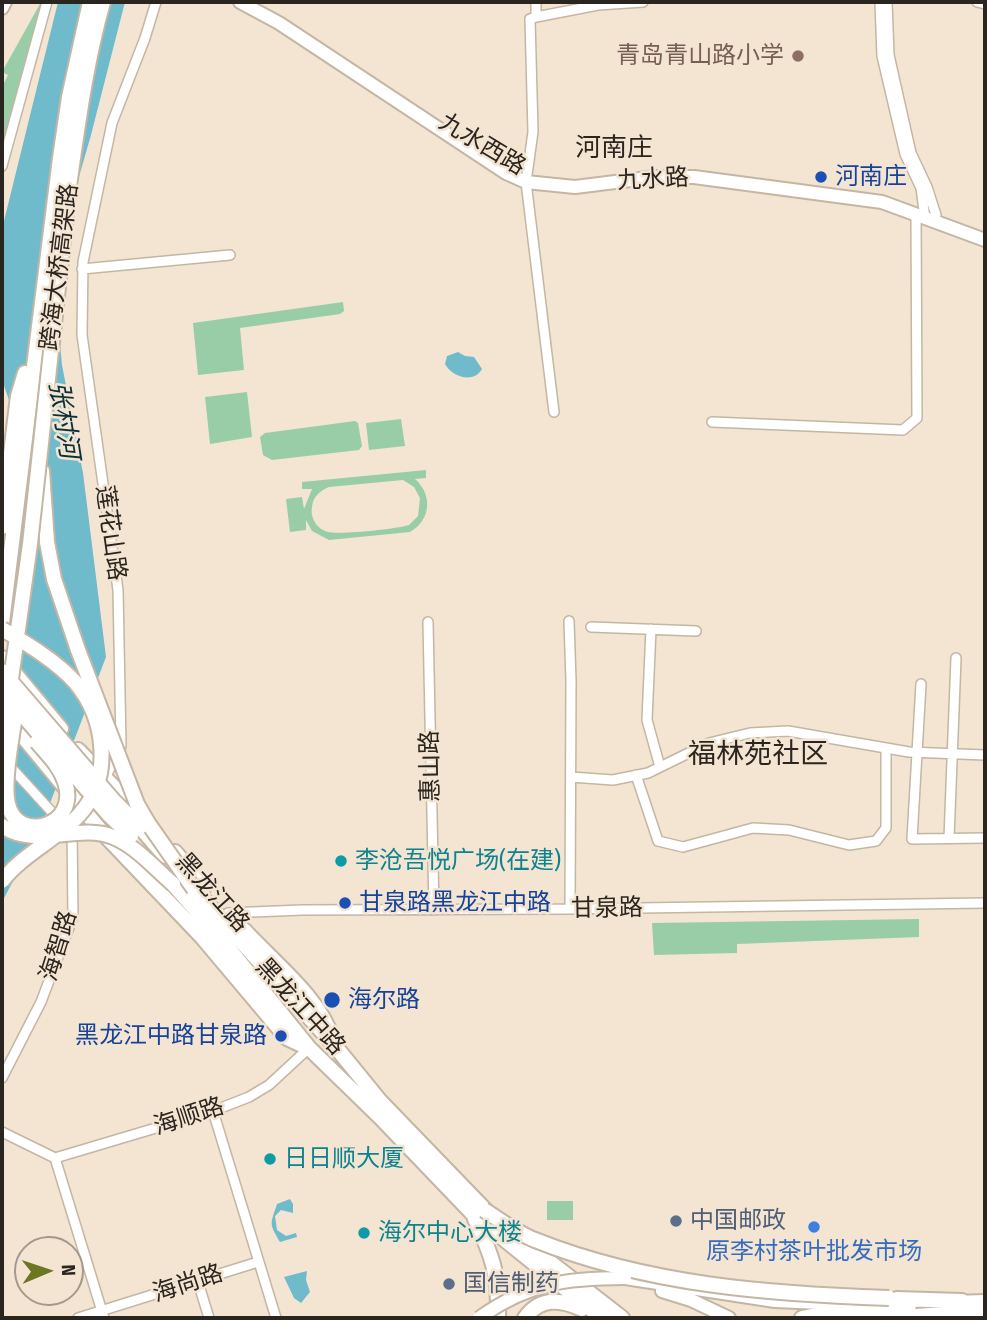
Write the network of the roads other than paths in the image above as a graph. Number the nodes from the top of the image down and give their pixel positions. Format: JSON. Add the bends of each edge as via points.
{"nodes":[{"id":1,"x":5,"y":2,"type":"edge"},
{"id":2,"x":47,"y":2,"type":"edge"},
{"id":3,"x":90,"y":2,"type":"edge"},
{"id":4,"x":103,"y":2,"type":"edge"},
{"id":5,"x":156,"y":2,"type":"edge"},
{"id":6,"x":240,"y":2,"type":"edge"},
{"id":7,"x":255,"y":2,"type":"edge"},
{"id":8,"x":536,"y":2,"type":"edge"},
{"id":9,"x":643,"y":2,"type":"edge"},
{"id":10,"x":880,"y":2,"type":"edge"},
{"id":11,"x":887,"y":2,"type":"edge"},
{"id":12,"x":977,"y":2,"type":"edge"},
{"id":13,"x":985,"y":4,"type":"edge"},
{"id":14,"x":2,"y":8,"type":"edge"},
{"id":15,"x":536,"y":17,"type":"junction"},
{"id":16,"x":2,"y":166,"type":"edge"},
{"id":17,"x":527,"y":179,"type":"junction"},
{"id":18,"x":927,"y":216,"type":"junction"},
{"id":19,"x":985,"y":233,"type":"edge"},
{"id":20,"x":985,"y":240,"type":"edge"},
{"id":21,"x":230,"y":255,"type":"dead end"},
{"id":22,"x":82,"y":269,"type":"junction"},
{"id":23,"x":36,"y":342,"type":"junction"},
{"id":24,"x":554,"y":412,"type":"dead end"},
{"id":25,"x":712,"y":422,"type":"dead end"},
{"id":26,"x":41,"y":428,"type":"junction"},
{"id":27,"x":10,"y":453,"type":"junction"},
{"id":28,"x":2,"y":479,"type":"edge"},
{"id":29,"x":2,"y":527,"type":"edge"},
{"id":30,"x":30,"y":544,"type":"junction"},
{"id":31,"x":569,"y":621,"type":"dead end"},
{"id":32,"x":428,"y":622,"type":"dead end"},
{"id":33,"x":2,"y":623,"type":"edge"},
{"id":34,"x":592,"y":627,"type":"dead end"},
{"id":35,"x":2,"y":629,"type":"edge"},
{"id":36,"x":651,"y":629,"type":"junction"},
{"id":37,"x":695,"y":631,"type":"dead end"},
{"id":38,"x":2,"y":658,"type":"edge"},
{"id":39,"x":956,"y":658,"type":"dead end"},
{"id":40,"x":2,"y":671,"type":"edge"},
{"id":41,"x":921,"y":684,"type":"dead end"},
{"id":42,"x":2,"y":693,"type":"edge"},
{"id":43,"x":2,"y":711,"type":"edge"},
{"id":44,"x":2,"y":743,"type":"edge"},
{"id":45,"x":886,"y":748,"type":"junction"},
{"id":46,"x":917,"y":752,"type":"junction"},
{"id":47,"x":952,"y":753,"type":"junction"},
{"id":48,"x":985,"y":755,"type":"edge"},
{"id":49,"x":2,"y":758,"type":"edge"},
{"id":50,"x":660,"y":767,"type":"junction"},
{"id":51,"x":636,"y":775,"type":"junction"},
{"id":52,"x":570,"y":777,"type":"junction"},
{"id":53,"x":106,"y":779,"type":"junction"},
{"id":54,"x":80,"y":806,"type":"junction"},
{"id":55,"x":2,"y":826,"type":"edge"},
{"id":56,"x":72,"y":835,"type":"junction"},
{"id":57,"x":948,"y":838,"type":"junction"},
{"id":58,"x":985,"y":838,"type":"edge"},
{"id":59,"x":2,"y":881,"type":"edge"},
{"id":60,"x":173,"y":884,"type":"junction"},
{"id":61,"x":194,"y":889,"type":"junction"},
{"id":62,"x":985,"y":903,"type":"edge"},
{"id":63,"x":434,"y":909,"type":"junction"},
{"id":64,"x":570,"y":909,"type":"junction"},
{"id":65,"x":228,"y":913,"type":"junction"},
{"id":66,"x":227,"y":936,"type":"junction"},
{"id":67,"x":335,"y":1046,"type":"junction"},
{"id":68,"x":309,"y":1048,"type":"junction"},
{"id":69,"x":2,"y":1078,"type":"edge"},
{"id":70,"x":213,"y":1111,"type":"junction"},
{"id":71,"x":2,"y":1132,"type":"edge"},
{"id":72,"x":52,"y":1157,"type":"junction"},
{"id":73,"x":478,"y":1212,"type":"junction"},
{"id":74,"x":258,"y":1262,"type":"junction"},
{"id":75,"x":625,"y":1278,"type":"junction"},
{"id":76,"x":198,"y":1282,"type":"junction"},
{"id":77,"x":962,"y":1301,"type":"junction"},
{"id":78,"x":985,"y":1301,"type":"edge"},
{"id":79,"x":909,"y":1306,"type":"junction"},
{"id":80,"x":985,"y":1310,"type":"edge"},
{"id":81,"x":100,"y":1315,"type":"edge"},
{"id":82,"x":600,"y":1317,"type":"edge"},
{"id":83,"x":78,"y":1318,"type":"edge"},
{"id":84,"x":209,"y":1318,"type":"edge"},
{"id":85,"x":276,"y":1318,"type":"edge"},
{"id":86,"x":479,"y":1318,"type":"edge"},
{"id":87,"x":498,"y":1318,"type":"edge"},
{"id":88,"x":525,"y":1318,"type":"edge"},
{"id":89,"x":622,"y":1318,"type":"edge"},
{"id":90,"x":729,"y":1318,"type":"edge"},
{"id":91,"x":802,"y":1318,"type":"edge"},
{"id":92,"x":882,"y":1318,"type":"edge"}],
"edges":[{"from":1,"to":14,"type":"main road"},
{"from":2,"to":16,"type":"street"},
{"from":3,"to":23,"type":"highway","name":"跨海大桥高架路","via":[[69,97]]},
{"from":4,"to":26,"type":"highway","name":"跨海大桥高架路","bridge":true,"via":[[81,101]]},
{"from":5,"to":22,"type":"street","name":"莲花山路","via":[[112,124]]},
{"from":6,"to":17,"type":"main road","via":[[506,173]]},
{"from":7,"to":17,"type":"main road","name":"九水西路"},
{"from":8,"to":15,"type":"street"},
{"from":9,"to":15,"type":"street"},
{"from":10,"to":18,"type":"street","via":[[882,56],[905,154],[921,188]]},
{"from":11,"to":18,"type":"street","via":[[889,55],[911,153],[927,187]]},
{"from":12,"to":13,"type":"street"},
{"from":15,"to":17,"type":"street","via":[[530,19],[533,132]]},
{"from":17,"to":18,"type":"main road","name":"九水西路","via":[[575,180],[695,170],[884,195]]},
{"from":17,"to":24,"type":"street"},
{"from":18,"to":19,"type":"main road","name":"九水西路"},
{"from":18,"to":20,"type":"main road"},
{"from":18,"to":25,"type":"street","via":[[917,418],[902,430]]},
{"from":21,"to":22,"type":"street"},
{"from":22,"to":53,"type":"street","name":"莲花山路","via":[[82,335],[118,590],[121,746]]},
{"from":23,"to":27,"type":"highway","via":[[18,396]]},
{"from":23,"to":33,"type":"highway","name":"跨海大桥高架路"},
{"from":26,"to":30,"type":"highway","name":"跨海大桥高架路","bridge":true},
{"from":26,"to":61,"type":"highway","bridge":true,"via":[[47,542],[66,617],[137,804]]},
{"from":27,"to":28,"type":"highway"},
{"from":27,"to":29,"type":"highway"},
{"from":30,"to":42,"type":"highway","bridge":true,"via":[[25,620],[16,708],[15,720],[6,796],[10,812],[19,821],[37,826],[53,823],[66,805],[66,783],[59,768],[30,733],[16,713],[9,704]]},
{"from":30,"to":44,"type":"highway","name":"跨海大桥高架路","bridge":true},
{"from":31,"to":52,"type":"street"},
{"from":32,"to":63,"type":"street","name":"惠山路"},
{"from":34,"to":36,"type":"street"},
{"from":35,"to":59,"type":"highway","bridge":true,"via":[[76,683],[99,728],[103,754],[97,785],[80,813]]},
{"from":36,"to":37,"type":"street"},
{"from":36,"to":50,"type":"street","via":[[647,720]]},
{"from":38,"to":53,"type":"highway"},
{"from":39,"to":47,"type":"street"},
{"from":40,"to":61,"type":"highway","name":"黑龙江中路","bridge":true},
{"from":41,"to":46,"type":"street"},
{"from":42,"to":60,"type":"highway","name":"黑龙江中路","bridge":true},
{"from":43,"to":54,"type":"highway","name":"黑龙江中路","bridge":true},
{"from":45,"to":46,"type":"street"},
{"from":45,"to":50,"type":"street","via":[[788,731],[750,733],[709,743]]},
{"from":45,"to":51,"type":"street","via":[[886,828],[876,841],[849,845],[789,830],[754,828],[683,847],[658,841]]},
{"from":46,"to":47,"type":"street"},
{"from":46,"to":57,"type":"street","via":[[912,838]]},
{"from":47,"to":48,"type":"street"},
{"from":47,"to":57,"type":"street"},
{"from":49,"to":56,"type":"street","bridge":true},
{"from":50,"to":51,"type":"street"},
{"from":51,"to":52,"type":"street","via":[[613,780]]},
{"from":52,"to":64,"type":"street"},
{"from":53,"to":54,"type":"street","name":"莲花山路"},
{"from":53,"to":65,"type":"highway","name":"黑龙江路"},
{"from":54,"to":56,"type":"street","name":"海智路"},
{"from":54,"to":68,"type":"highway","name":"黑龙江中路","via":[[202,937],[287,1038]]},
{"from":55,"to":60,"type":"highway","bridge":true,"via":[[39,836],[79,832],[114,837]]},
{"from":56,"to":69,"type":"street","name":"海智路","via":[[73,917],[41,1002]]},
{"from":57,"to":58,"type":"street"},
{"from":60,"to":66,"type":"highway","name":"黑龙江中路"},
{"from":61,"to":66,"type":"highway","name":"黑龙江中路"},
{"from":62,"to":64,"type":"street","name":"甘泉路"},
{"from":63,"to":64,"type":"street","name":"甘泉路"},
{"from":63,"to":65,"type":"street","name":"甘泉路"},
{"from":65,"to":67,"type":"highway","name":"黑龙江路","via":[[314,1002]]},
{"from":66,"to":67,"type":"highway","name":"黑龙江中路"},
{"from":66,"to":68,"type":"highway","name":"黑龙江中路"},
{"from":67,"to":73,"type":"highway","name":"黑龙江中路"},
{"from":68,"to":70,"type":"street","name":"海顺路","via":[[269,1085]]},
{"from":68,"to":73,"type":"highway","name":"黑龙江中路"},
{"from":70,"to":72,"type":"street","name":"海顺路"},
{"from":70,"to":74,"type":"street"},
{"from":71,"to":72,"type":"street"},
{"from":72,"to":81,"type":"street"},
{"from":73,"to":77,"type":"highway","bridge":true,"via":[[533,1240],[656,1276],[760,1292]]},
{"from":73,"to":82,"type":"highway","name":"黑龙江中路"},
{"from":73,"to":87,"type":"highway","via":[[497,1274]]},
{"from":73,"to":89,"type":"highway","name":"黑龙江中路","bridge":true},
{"from":74,"to":76,"type":"street","name":"海尚路"},
{"from":74,"to":85,"type":"street"},
{"from":75,"to":79,"type":"main road","via":[[775,1301]]},
{"from":75,"to":86,"type":"main road","bridge":true,"via":[[547,1284],[522,1292]]},
{"from":75,"to":90,"type":"main road"},
{"from":76,"to":81,"type":"street","name":"海尚路"},
{"from":76,"to":84,"type":"street"},
{"from":77,"to":78,"type":"main road"},
{"from":77,"to":79,"type":"main road"},
{"from":79,"to":91,"type":"highway"},
{"from":80,"to":92,"type":"main road"},
{"from":81,"to":83,"type":"street","name":"海尚路"},
{"from":82,"to":88,"type":"highway","via":[[555,1300],[541,1304]]}]}
